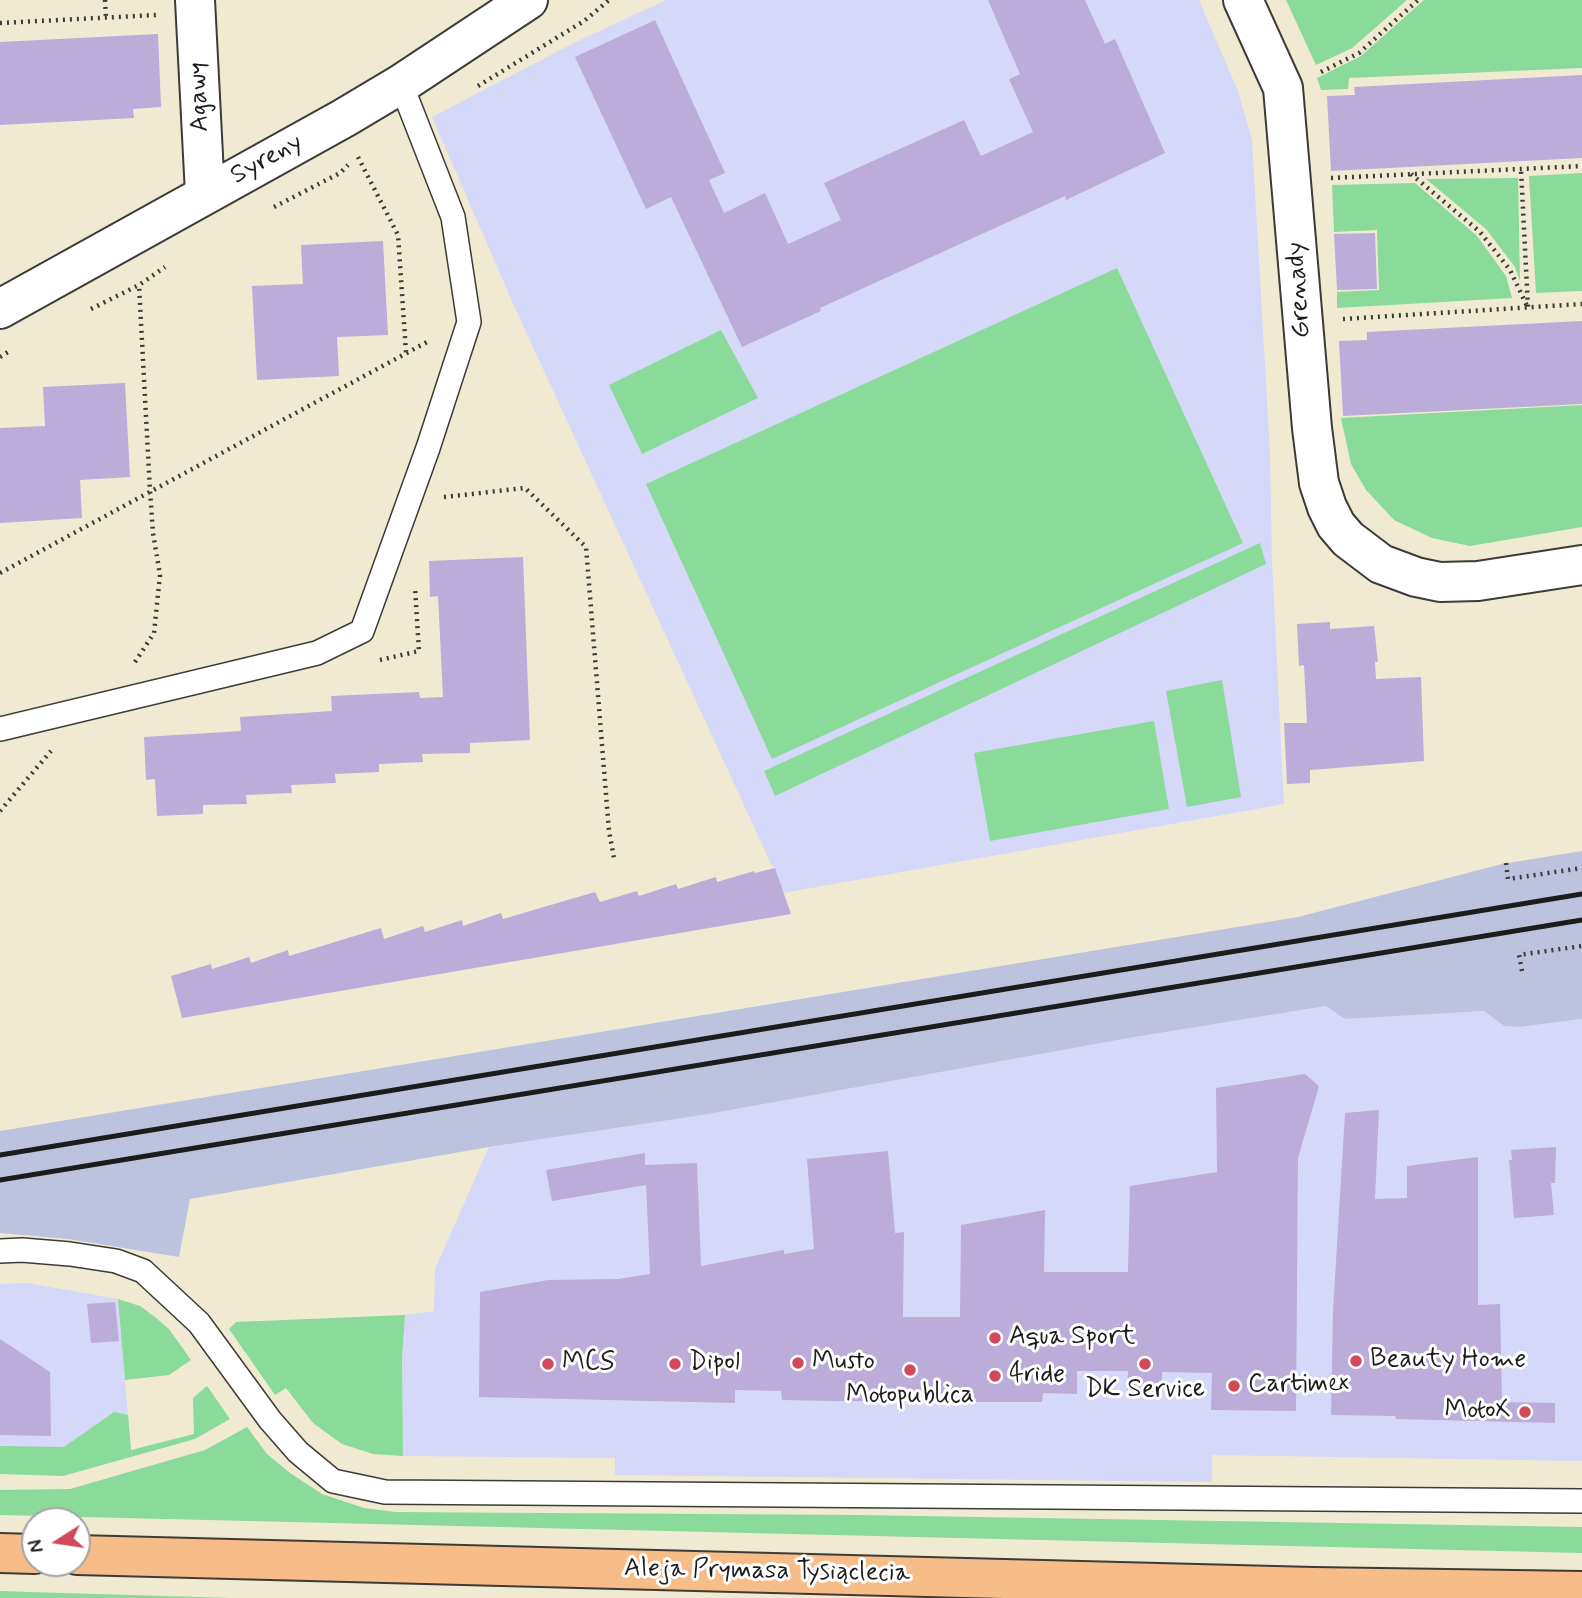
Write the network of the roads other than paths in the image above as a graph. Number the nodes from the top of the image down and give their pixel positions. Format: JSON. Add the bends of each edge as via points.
{"nodes":[{"id":1,"x":528,"y":0,"type":"edge"},
{"id":2,"x":1243,"y":0,"type":"edge"},
{"id":3,"x":179,"y":7,"type":"edge"},
{"id":4,"x":401,"y":83,"type":"junction"},
{"id":5,"x":205,"y":194,"type":"junction"},
{"id":6,"x":0,"y":309,"type":"edge"},
{"id":7,"x":1582,"y":565,"type":"edge"},
{"id":8,"x":0,"y":729,"type":"edge"},
{"id":9,"x":0,"y":1251,"type":"edge"},
{"id":10,"x":1582,"y":1501,"type":"edge"},
{"id":11,"x":0,"y":1553,"type":"edge"},
{"id":12,"x":21,"y":1554,"type":"edge"},
{"id":13,"x":91,"y":1555,"type":"edge"},
{"id":14,"x":1582,"y":1591,"type":"edge"}],
"edges":[{"from":1,"to":4,"type":"street","name":"Syreny"},
{"from":2,"to":7,"type":"street","name":"Grenady","via":[[1283,88],[1305,366],[1320,483],[1336,525],[1381,564],[1440,582]]},
{"from":3,"to":5,"type":"street","name":"Agawy"},
{"from":4,"to":5,"type":"street","name":"Syreny"},
{"from":4,"to":8,"type":"lane","via":[[453,217],[469,322],[362,631],[317,653]]},
{"from":5,"to":6,"type":"street","name":"Syreny"},
{"from":9,"to":10,"type":"lane","via":[[81,1256],[143,1271],[199,1323],[298,1452],[333,1481],[385,1492]]},
{"from":11,"to":12,"type":"main road"},
{"from":13,"to":14,"type":"main road","name":"Aleja Prymasa Tysiąclecia"}]}
